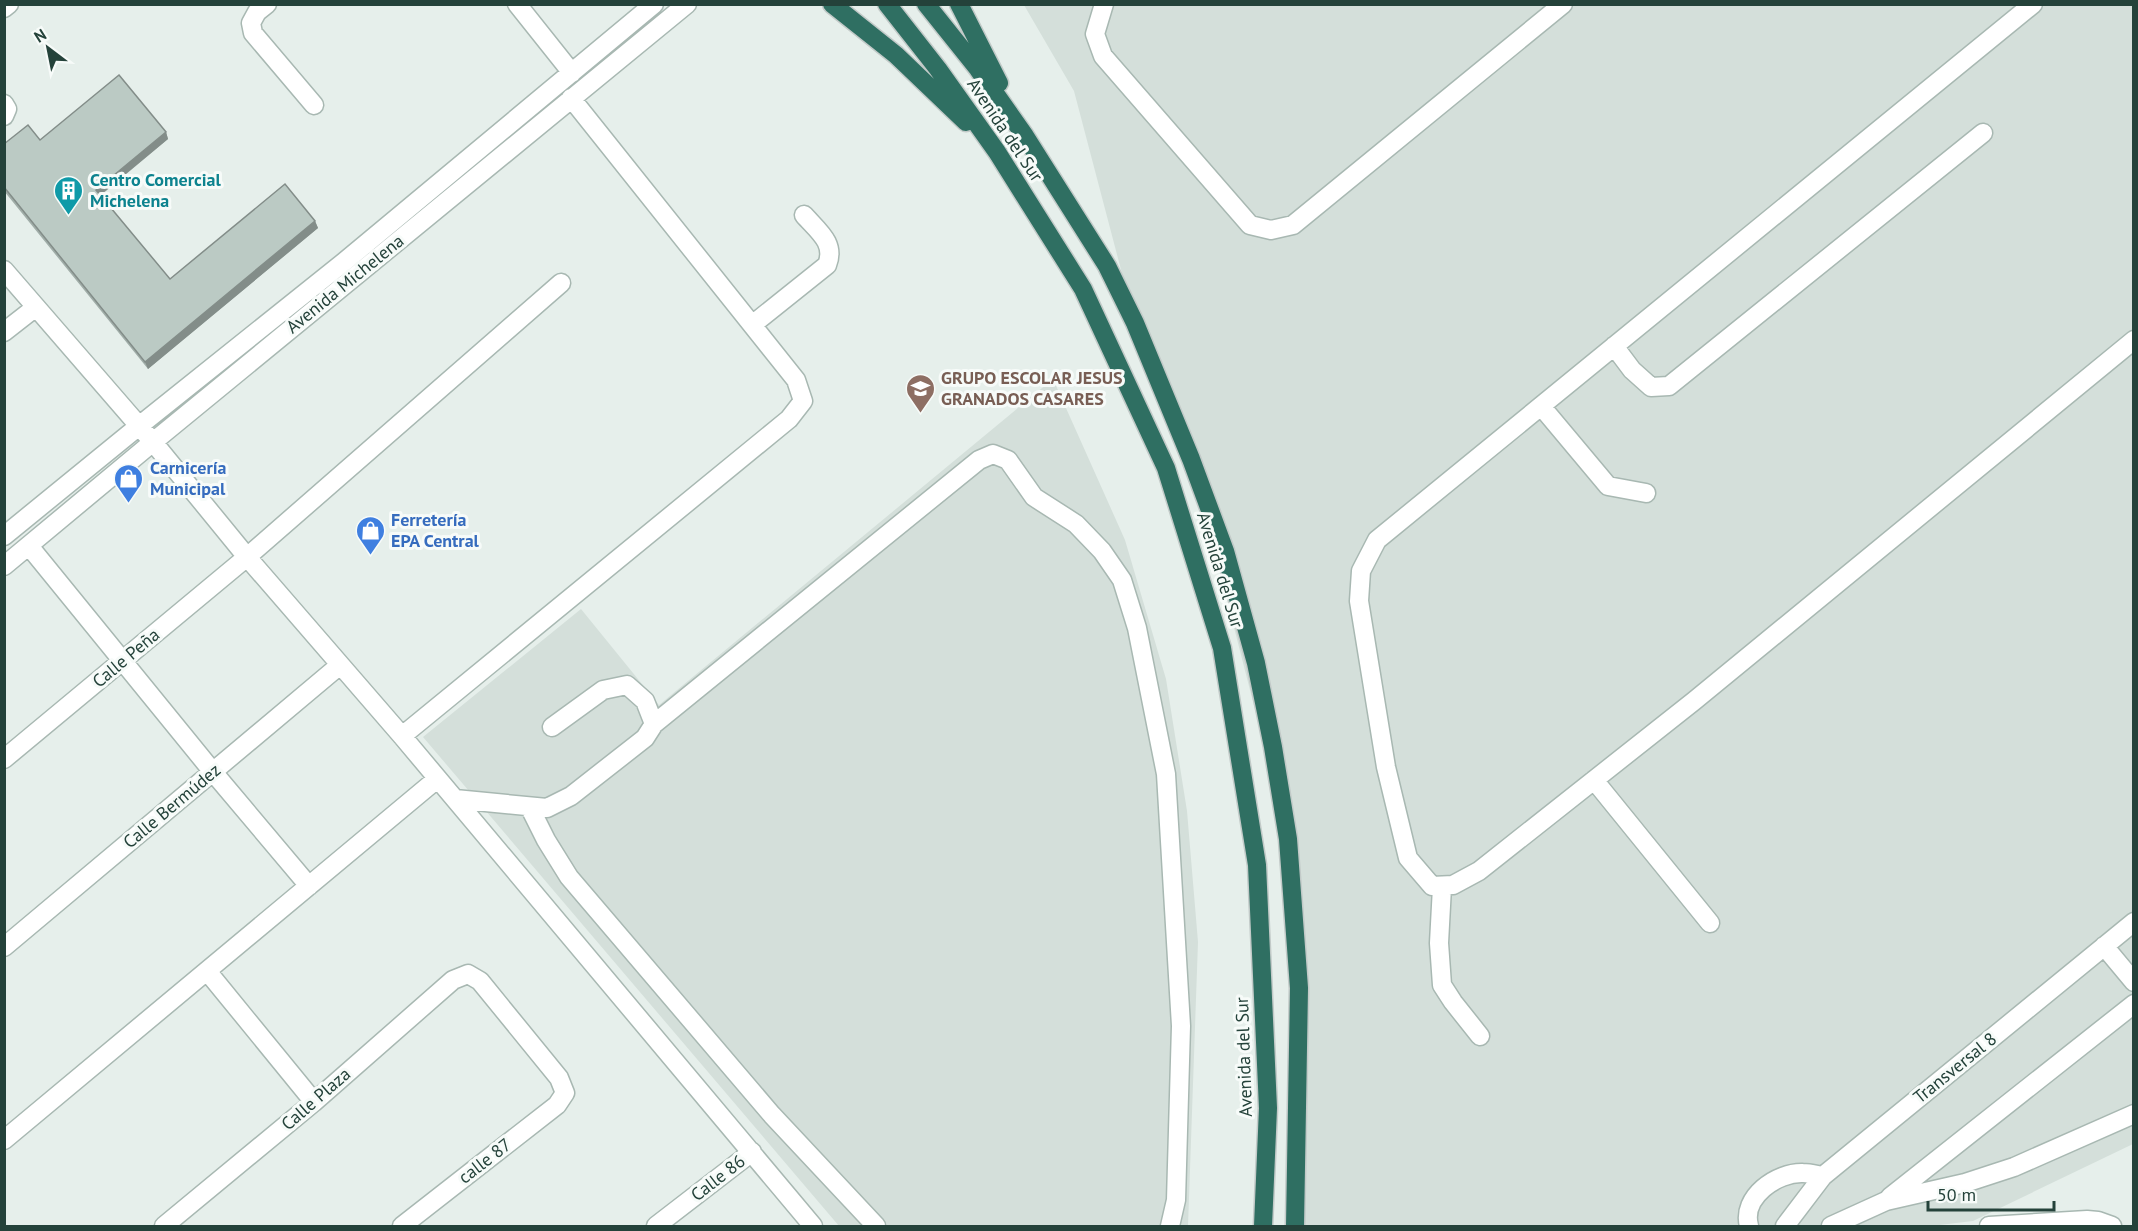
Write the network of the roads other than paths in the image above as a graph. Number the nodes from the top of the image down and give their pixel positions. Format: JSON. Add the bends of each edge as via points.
{"nodes":[{"id":1,"x":9,"y":4,"type":"edge"},
{"id":2,"x":267,"y":4,"type":"edge"},
{"id":3,"x":517,"y":4,"type":"edge"},
{"id":4,"x":654,"y":4,"type":"edge"},
{"id":5,"x":687,"y":4,"type":"edge"},
{"id":6,"x":832,"y":4,"type":"edge"},
{"id":7,"x":887,"y":4,"type":"edge"},
{"id":8,"x":926,"y":4,"type":"edge"},
{"id":9,"x":959,"y":4,"type":"edge"},
{"id":10,"x":1104,"y":4,"type":"edge"},
{"id":11,"x":1563,"y":4,"type":"edge"},
{"id":12,"x":2033,"y":4,"type":"edge"},
{"id":13,"x":4,"y":8,"type":"edge"},
{"id":14,"x":572,"y":73,"type":"junction"},
{"id":15,"x":571,"y":99,"type":"junction"},
{"id":16,"x":4,"y":104,"type":"edge"},
{"id":17,"x":314,"y":105,"type":"dead end"},
{"id":18,"x":4,"y":116,"type":"edge"},
{"id":19,"x":1983,"y":133,"type":"dead end"},
{"id":20,"x":1025,"y":135,"type":"junction"},
{"id":21,"x":997,"y":152,"type":"junction"},
{"id":22,"x":804,"y":214,"type":"dead end"},
{"id":23,"x":4,"y":270,"type":"edge"},
{"id":24,"x":561,"y":283,"type":"dead end"},
{"id":25,"x":36,"y":307,"type":"junction"},
{"id":26,"x":752,"y":325,"type":"junction"},
{"id":27,"x":4,"y":333,"type":"edge"},
{"id":28,"x":2133,"y":340,"type":"edge"},
{"id":29,"x":1614,"y":346,"type":"junction"},
{"id":30,"x":1541,"y":406,"type":"junction"},
{"id":31,"x":139,"y":426,"type":"junction"},
{"id":32,"x":153,"y":442,"type":"junction"},
{"id":33,"x":1646,"y":493,"type":"dead end"},
{"id":34,"x":8,"y":527,"type":"edge"},
{"id":35,"x":29,"y":546,"type":"junction"},
{"id":36,"x":247,"y":557,"type":"junction"},
{"id":37,"x":4,"y":566,"type":"edge"},
{"id":38,"x":122,"y":661,"type":"junction"},
{"id":39,"x":340,"y":665,"type":"junction"},
{"id":40,"x":654,"y":724,"type":"junction"},
{"id":41,"x":552,"y":727,"type":"dead end"},
{"id":42,"x":402,"y":736,"type":"junction"},
{"id":43,"x":4,"y":759,"type":"edge"},
{"id":44,"x":213,"y":772,"type":"junction"},
{"id":45,"x":437,"y":779,"type":"junction"},
{"id":46,"x":1594,"y":780,"type":"junction"},
{"id":47,"x":455,"y":799,"type":"junction"},
{"id":48,"x":530,"y":808,"type":"junction"},
{"id":49,"x":309,"y":886,"type":"junction"},
{"id":50,"x":1442,"y":887,"type":"junction"},
{"id":51,"x":2133,"y":922,"type":"edge"},
{"id":52,"x":1710,"y":923,"type":"dead end"},
{"id":53,"x":2104,"y":946,"type":"junction"},
{"id":54,"x":4,"y":947,"type":"edge"},
{"id":55,"x":207,"y":971,"type":"junction"},
{"id":56,"x":2133,"y":982,"type":"edge"},
{"id":57,"x":2133,"y":1004,"type":"edge"},
{"id":58,"x":1480,"y":1036,"type":"dead end"},
{"id":59,"x":565,"y":1093,"type":"joint"},
{"id":60,"x":314,"y":1102,"type":"junction"},
{"id":61,"x":2133,"y":1114,"type":"edge"},
{"id":62,"x":4,"y":1140,"type":"edge"},
{"id":63,"x":752,"y":1152,"type":"junction"},
{"id":64,"x":1823,"y":1176,"type":"junction"},
{"id":65,"x":1886,"y":1201,"type":"junction"},
{"id":66,"x":407,"y":1225,"type":"edge"},
{"id":67,"x":811,"y":1226,"type":"edge"},
{"id":68,"x":1789,"y":1226,"type":"edge"},
{"id":69,"x":164,"y":1227,"type":"edge"},
{"id":70,"x":656,"y":1227,"type":"edge"},
{"id":71,"x":876,"y":1227,"type":"edge"},
{"id":72,"x":1170,"y":1227,"type":"edge"},
{"id":73,"x":1263,"y":1227,"type":"edge"},
{"id":74,"x":1295,"y":1227,"type":"edge"},
{"id":75,"x":1749,"y":1227,"type":"edge"},
{"id":76,"x":1831,"y":1227,"type":"edge"},
{"id":77,"x":1989,"y":1227,"type":"edge"},
{"id":78,"x":2112,"y":1227,"type":"edge"}],
"edges":[{"from":1,"to":13,"type":"street"},
{"from":2,"to":17,"type":"street","via":[[251,23],[253,33]]},
{"from":3,"to":14,"type":"street"},
{"from":4,"to":14,"type":"street","name":"Avenida Michelena"},
{"from":5,"to":15,"type":"street","name":"Avenida Michelena"},
{"from":6,"to":21,"type":"highway","via":[[896,55]]},
{"from":7,"to":21,"type":"highway","name":"Avenida del Sur"},
{"from":8,"to":20,"type":"highway","name":"Avenida del Sur"},
{"from":9,"to":20,"type":"highway"},
{"from":10,"to":11,"type":"street","via":[[1095,34],[1102,56],[1250,225],[1270,230],[1293,225]]},
{"from":12,"to":29,"type":"street"},
{"from":14,"to":31,"type":"street","name":"Avenida Michelena"},
{"from":15,"to":26,"type":"street"},
{"from":15,"to":32,"type":"street","name":"Avenida Michelena"},
{"from":16,"to":18,"type":"street"},
{"from":19,"to":29,"type":"street","via":[[1669,386],[1651,387]]},
{"from":20,"to":74,"type":"highway","name":"Avenida del Sur","via":[[1107,266],[1135,323],[1225,551],[1256,663],[1288,839],[1299,988]]},
{"from":21,"to":73,"type":"highway","name":"Avenida del Sur","via":[[1083,289],[1166,468],[1222,648],[1257,865],[1268,1108]]},
{"from":22,"to":26,"type":"street","via":[[828,243],[831,256],[827,266]]},
{"from":23,"to":25,"type":"street"},
{"from":24,"to":36,"type":"street","name":"Calle Peña"},
{"from":25,"to":27,"type":"street"},
{"from":25,"to":31,"type":"street"},
{"from":26,"to":42,"type":"street","via":[[796,380],[803,401],[789,419]]},
{"from":28,"to":46,"type":"street"},
{"from":29,"to":30,"type":"street"},
{"from":30,"to":33,"type":"street","via":[[1608,486]]},
{"from":30,"to":50,"type":"street","via":[[1377,540],[1361,571],[1359,601],[1371,678],[1386,767],[1408,858],[1432,886]]},
{"from":31,"to":32,"type":"street"},
{"from":31,"to":34,"type":"street","name":"Avenida Michelena"},
{"from":32,"to":35,"type":"street","name":"Avenida Michelena"},
{"from":32,"to":36,"type":"street"},
{"from":35,"to":37,"type":"street","name":"Avenida Michelena"},
{"from":35,"to":38,"type":"street"},
{"from":36,"to":38,"type":"street","name":"Calle Peña"},
{"from":36,"to":39,"type":"street"},
{"from":38,"to":43,"type":"street","name":"Calle Peña"},
{"from":38,"to":44,"type":"street"},
{"from":39,"to":42,"type":"street"},
{"from":39,"to":44,"type":"street","name":"Calle Bermúdez"},
{"from":40,"to":41,"type":"street","via":[[645,701],[627,685],[603,690]]},
{"from":40,"to":48,"type":"street","via":[[645,738],[571,796],[548,808]]},
{"from":40,"to":72,"type":"street","via":[[979,460],[993,454],[1008,460],[1034,497],[1076,524],[1122,580],[1137,628],[1166,774],[1181,1026],[1176,1200]]},
{"from":42,"to":45,"type":"street"},
{"from":44,"to":49,"type":"street"},
{"from":44,"to":54,"type":"street","name":"Calle Bermúdez"},
{"from":45,"to":47,"type":"street"},
{"from":45,"to":49,"type":"street"},
{"from":46,"to":50,"type":"street","via":[[1479,871]]},
{"from":46,"to":52,"type":"street"},
{"from":47,"to":48,"type":"street"},
{"from":47,"to":63,"type":"street"},
{"from":48,"to":71,"type":"street","via":[[569,877],[772,1115]]},
{"from":49,"to":55,"type":"street"},
{"from":50,"to":58,"type":"street","via":[[1442,985]]},
{"from":51,"to":53,"type":"street","name":"Transversal 8"},
{"from":53,"to":56,"type":"street"},
{"from":53,"to":64,"type":"street","name":"Transversal 8"},
{"from":55,"to":60,"type":"street"},
{"from":55,"to":62,"type":"street"},
{"from":57,"to":65,"type":"street"},
{"from":59,"to":60,"type":"street","name":"Calle Plaza","via":[[559,1078],[488,990],[468,974],[453,980]]},
{"from":59,"to":66,"type":"street","name":"calle 87","via":[[557,1105]]},
{"from":60,"to":69,"type":"street","name":"Calle Plaza"},
{"from":61,"to":65,"type":"street","via":[[2014,1167]]},
{"from":63,"to":67,"type":"street"},
{"from":63,"to":70,"type":"street","name":"Calle 86"},
{"from":64,"to":68,"type":"street","name":"Transversal 8"},
{"from":64,"to":75,"type":"street","via":[[1802,1173],[1768,1183],[1748,1211]]},
{"from":65,"to":76,"type":"street"},
{"from":77,"to":78,"type":"street","via":[[2087,1220]]}]}
